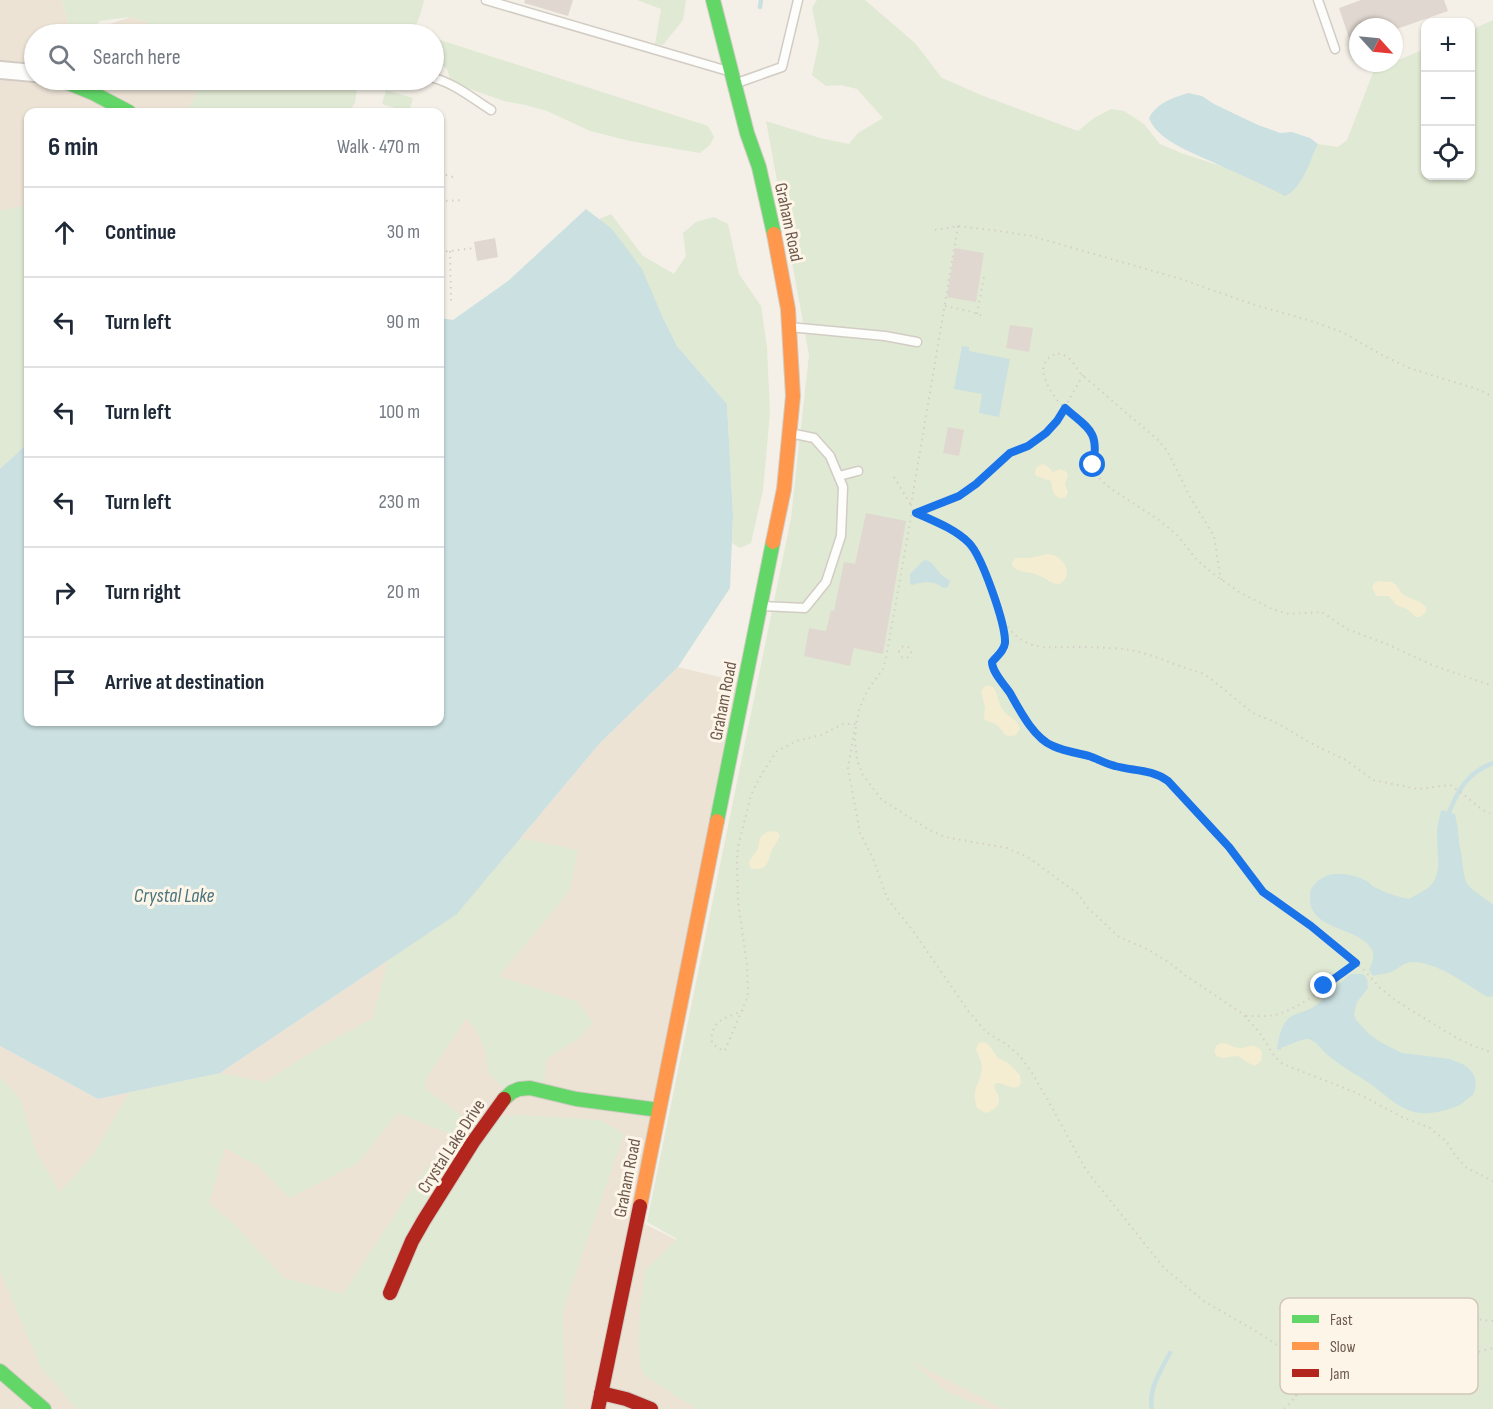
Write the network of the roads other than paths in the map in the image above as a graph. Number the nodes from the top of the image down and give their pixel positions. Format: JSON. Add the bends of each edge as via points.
{"nodes":[{"id":1,"x":486,"y":0,"type":"edge"},
{"id":2,"x":713,"y":0,"type":"edge"},
{"id":3,"x":798,"y":0,"type":"edge"},
{"id":4,"x":1320,"y":1,"type":"edge"},
{"id":5,"x":1335,"y":49,"type":"dead end"},
{"id":6,"x":0,"y":70,"type":"edge"},
{"id":7,"x":24,"y":72,"type":"edge"},
{"id":8,"x":733,"y":78,"type":"junction"},
{"id":9,"x":444,"y":81,"type":"edge"},
{"id":10,"x":86,"y":90,"type":"edge"},
{"id":11,"x":121,"y":108,"type":"edge"},
{"id":12,"x":490,"y":110,"type":"dead end"},
{"id":13,"x":789,"y":327,"type":"junction"},
{"id":14,"x":917,"y":342,"type":"dead end"},
{"id":15,"x":790,"y":433,"type":"junction"},
{"id":16,"x":858,"y":471,"type":"dead end"},
{"id":17,"x":839,"y":476,"type":"junction"},
{"id":18,"x":760,"y":606,"type":"junction"},
{"id":19,"x":659,"y":1110,"type":"junction"},
{"id":20,"x":390,"y":1293,"type":"dead end"},
{"id":21,"x":0,"y":1371,"type":"edge"},
{"id":22,"x":601,"y":1393,"type":"junction"},
{"id":23,"x":44,"y":1409,"type":"edge"},
{"id":24,"x":598,"y":1409,"type":"edge"},
{"id":25,"x":651,"y":1409,"type":"edge"}],
"edges":[{"from":1,"to":8,"type":"lane"},
{"from":2,"to":8,"type":"main road","name":"Graham Road"},
{"from":3,"to":8,"type":"lane","via":[[782,67]]},
{"from":4,"to":5,"type":"lane"},
{"from":6,"to":7,"type":"street"},
{"from":8,"to":13,"type":"main road","name":"Graham Road","via":[[759,167]]},
{"from":9,"to":12,"type":"lane"},
{"from":10,"to":11,"type":"main road"},
{"from":13,"to":14,"type":"lane"},
{"from":13,"to":15,"type":"main road","name":"Graham Road","via":[[793,396]]},
{"from":15,"to":17,"type":"lane","via":[[814,438],[830,456]]},
{"from":15,"to":18,"type":"main road","name":"Graham Road","via":[[784,489]]},
{"from":16,"to":17,"type":"lane"},
{"from":17,"to":18,"type":"lane","via":[[843,487],[841,536],[826,582],[805,608]]},
{"from":18,"to":19,"type":"main road","name":"Graham Road"},
{"from":19,"to":20,"type":"main road","name":"Crystal Lake Drive","via":[[576,1099],[530,1088],[512,1092],[473,1142],[424,1220]]},
{"from":19,"to":22,"type":"main road","name":"Graham Road"},
{"from":21,"to":23,"type":"main road"},
{"from":22,"to":24,"type":"main road","name":"Graham Road"},
{"from":22,"to":25,"type":"main road"}]}
